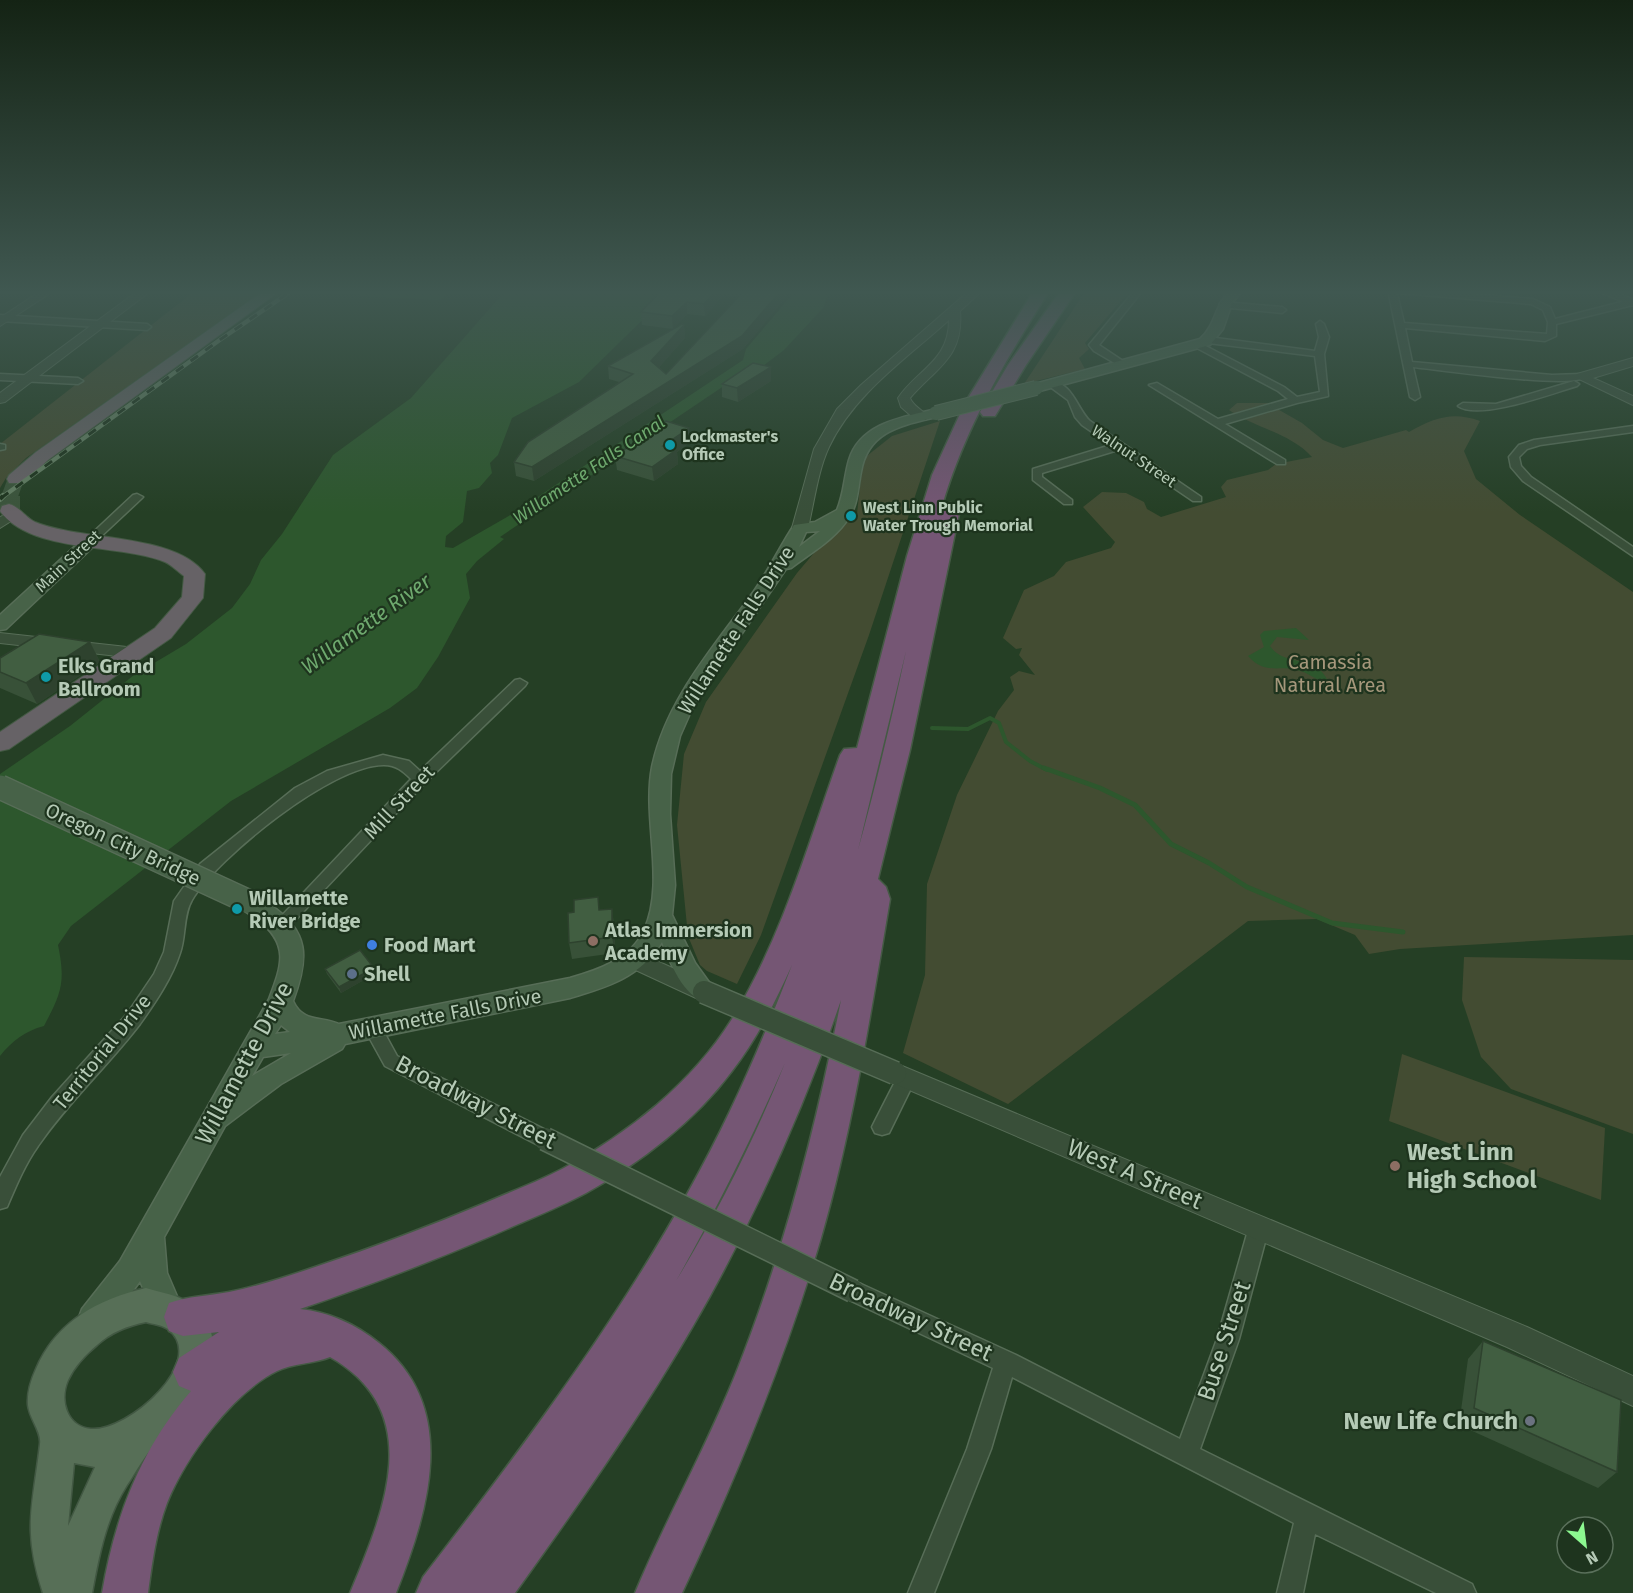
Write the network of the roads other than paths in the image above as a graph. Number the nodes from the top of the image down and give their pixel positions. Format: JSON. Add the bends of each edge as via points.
{"nodes":[{"id":1,"x":47,"y":364,"type":"edge"},
{"id":2,"x":170,"y":364,"type":"edge"},
{"id":3,"x":892,"y":364,"type":"edge"},
{"id":4,"x":938,"y":364,"type":"edge"},
{"id":5,"x":996,"y":364,"type":"edge"},
{"id":6,"x":1017,"y":364,"type":"edge"},
{"id":7,"x":1240,"y":364,"type":"edge"},
{"id":8,"x":1321,"y":364,"type":"edge"},
{"id":9,"x":1408,"y":364,"type":"edge"},
{"id":10,"x":1411,"y":364,"type":"edge"},
{"id":11,"x":1625,"y":364,"type":"edge"},
{"id":12,"x":1123,"y":365,"type":"edge"},
{"id":13,"x":0,"y":377,"type":"edge"},
{"id":14,"x":1581,"y":377,"type":"junction"},
{"id":15,"x":28,"y":379,"type":"junction"},
{"id":16,"x":78,"y":381,"type":"dead end"},
{"id":17,"x":1052,"y":384,"type":"junction"},
{"id":18,"x":1154,"y":385,"type":"dead end"},
{"id":19,"x":1415,"y":397,"type":"dead end"},
{"id":20,"x":0,"y":399,"type":"edge"},
{"id":21,"x":1295,"y":400,"type":"junction"},
{"id":22,"x":1633,"y":401,"type":"edge"},
{"id":23,"x":1463,"y":406,"type":"dead end"},
{"id":24,"x":929,"y":415,"type":"junction"},
{"id":25,"x":1216,"y":423,"type":"junction"},
{"id":26,"x":1633,"y":429,"type":"edge"},
{"id":27,"x":1119,"y":446,"type":"junction"},
{"id":28,"x":1281,"y":462,"type":"dead end"},
{"id":29,"x":16,"y":479,"type":"tunnel mouth"},
{"id":30,"x":137,"y":497,"type":"dead end"},
{"id":31,"x":1197,"y":499,"type":"dead end"},
{"id":32,"x":1068,"y":502,"type":"dead end"},
{"id":33,"x":844,"y":513,"type":"junction"},
{"id":34,"x":7,"y":517,"type":"edge"},
{"id":35,"x":800,"y":528,"type":"junction"},
{"id":36,"x":90,"y":541,"type":"junction"},
{"id":37,"x":1633,"y":552,"type":"edge"},
{"id":38,"x":780,"y":568,"type":"junction"},
{"id":39,"x":0,"y":625,"type":"edge"},
{"id":40,"x":0,"y":638,"type":"edge"},
{"id":41,"x":896,"y":645,"type":"junction"},
{"id":42,"x":136,"y":653,"type":"junction"},
{"id":43,"x":520,"y":683,"type":"dead end"},
{"id":44,"x":0,"y":743,"type":"edge"},
{"id":45,"x":420,"y":779,"type":"junction"},
{"id":46,"x":0,"y":787,"type":"edge"},
{"id":47,"x":866,"y":868,"type":"junction"},
{"id":48,"x":661,"y":915,"type":"junction"},
{"id":49,"x":281,"y":924,"type":"junction"},
{"id":50,"x":635,"y":960,"type":"junction"},
{"id":51,"x":704,"y":992,"type":"junction"},
{"id":52,"x":281,"y":1001,"type":"junction"},
{"id":53,"x":361,"y":1031,"type":"junction"},
{"id":54,"x":255,"y":1048,"type":"junction"},
{"id":55,"x":901,"y":1075,"type":"junction"},
{"id":56,"x":214,"y":1121,"type":"junction"},
{"id":57,"x":882,"y":1127,"type":"dead end"},
{"id":58,"x":0,"y":1200,"type":"edge"},
{"id":59,"x":1259,"y":1227,"type":"junction"},
{"id":60,"x":150,"y":1233,"type":"junction"},
{"id":61,"x":175,"y":1312,"type":"junction"},
{"id":62,"x":79,"y":1337,"type":"junction"},
{"id":63,"x":337,"y":1339,"type":"junction"},
{"id":64,"x":1006,"y":1362,"type":"junction"},
{"id":65,"x":193,"y":1372,"type":"junction"},
{"id":66,"x":1633,"y":1391,"type":"edge"},
{"id":67,"x":141,"y":1433,"type":"junction"},
{"id":68,"x":60,"y":1437,"type":"junction"},
{"id":69,"x":1186,"y":1455,"type":"junction"},
{"id":70,"x":1307,"y":1517,"type":"junction"},
{"id":71,"x":63,"y":1593,"type":"edge"},
{"id":72,"x":72,"y":1593,"type":"edge"},
{"id":73,"x":125,"y":1593,"type":"edge"},
{"id":74,"x":372,"y":1593,"type":"edge"},
{"id":75,"x":439,"y":1593,"type":"edge"},
{"id":76,"x":488,"y":1593,"type":"edge"},
{"id":77,"x":658,"y":1593,"type":"edge"},
{"id":78,"x":921,"y":1593,"type":"edge"},
{"id":79,"x":1290,"y":1593,"type":"edge"},
{"id":80,"x":1463,"y":1593,"type":"edge"}],
"edges":[{"from":1,"to":15,"type":"street"},
{"from":2,"to":29,"type":"highway"},
{"from":3,"to":35,"type":"street","name":"Willamette Falls Drive","via":[[842,412],[821,449]]},
{"from":4,"to":24,"type":"street","via":[[904,398],[906,404]]},
{"from":5,"to":41,"type":"highway","via":[[942,474]]},
{"from":6,"to":47,"type":"highway","via":[[988,414],[955,492]]},
{"from":7,"to":21,"type":"street"},
{"from":8,"to":21,"type":"street","via":[[1325,394]]},
{"from":9,"to":19,"type":"street"},
{"from":10,"to":14,"type":"street","via":[[1552,378]]},
{"from":11,"to":14,"type":"street"},
{"from":12,"to":17,"type":"main road"},
{"from":13,"to":15,"type":"street"},
{"from":14,"to":22,"type":"street"},
{"from":14,"to":23,"type":"street","via":[[1576,383],[1496,407]]},
{"from":15,"to":16,"type":"street"},
{"from":15,"to":20,"type":"street"},
{"from":17,"to":24,"type":"main road","bridge":true},
{"from":17,"to":27,"type":"street","name":"Walnut Street","via":[[1072,398],[1080,417]]},
{"from":18,"to":25,"type":"street"},
{"from":21,"to":25,"type":"street"},
{"from":24,"to":33,"type":"main road","via":[[879,432],[861,445]]},
{"from":25,"to":28,"type":"street"},
{"from":26,"to":37,"type":"street","via":[[1538,442],[1523,447],[1514,457],[1516,467],[1527,479]]},
{"from":27,"to":31,"type":"street","name":"Walnut Street"},
{"from":27,"to":32,"type":"street","via":[[1040,468],[1037,478]]},
{"from":30,"to":36,"type":"street","name":"Main Street"},
{"from":33,"to":35,"type":"main road","via":[[819,526]]},
{"from":33,"to":38,"type":"main road","via":[[830,529]]},
{"from":34,"to":36,"type":"highway","via":[[39,532]]},
{"from":35,"to":38,"type":"main road","name":"Willamette Falls Drive"},
{"from":36,"to":39,"type":"main road","name":"Main Street"},
{"from":36,"to":42,"type":"highway","via":[[167,554],[187,565],[194,576],[195,589],[185,611]]},
{"from":38,"to":48,"type":"main road","name":"Willamette Falls Drive","via":[[696,685],[671,733],[659,796]]},
{"from":40,"to":42,"type":"street"},
{"from":41,"to":61,"type":"highway","via":[[767,985],[720,1062],[662,1122],[573,1181],[377,1264],[238,1311],[210,1316]]},
{"from":41,"to":75,"type":"highway","via":[[842,863],[813,951],[740,1126],[670,1259],[629,1326],[565,1422]]},
{"from":42,"to":44,"type":"highway"},
{"from":43,"to":45,"type":"street","name":"Mill Street"},
{"from":45,"to":49,"type":"street","name":"Mill Street"},
{"from":45,"to":58,"type":"street","name":"Territorial Drive","via":[[404,764],[383,760],[332,774],[300,792],[206,868],[182,902],[172,952],[161,977],[133,1018],[30,1141]]},
{"from":46,"to":49,"type":"main road","name":"Oregon City Bridge","bridge":true,"via":[[247,901]]},
{"from":47,"to":76,"type":"highway","via":[[822,1008],[742,1197],[669,1329],[620,1406]]},
{"from":47,"to":77,"type":"highway","via":[[874,899],[863,966],[803,1234],[745,1403]]},
{"from":48,"to":50,"type":"main road","name":"Willamette Falls Drive","via":[[652,939]]},
{"from":48,"to":51,"type":"main road","via":[[686,968]]},
{"from":49,"to":52,"type":"main road","name":"Willamette Drive","via":[[288,933],[293,954]]},
{"from":50,"to":51,"type":"street","name":"West A Street"},
{"from":50,"to":53,"type":"main road","name":"Willamette Falls Drive","via":[[596,981]]},
{"from":51,"to":55,"type":"street","name":"West A Street","bridge":true},
{"from":52,"to":53,"type":"main road","via":[[285,1014],[295,1024]]},
{"from":52,"to":54,"type":"main road","name":"Willamette Drive"},
{"from":53,"to":54,"type":"main road","name":"Willamette Falls Drive"},
{"from":53,"to":56,"type":"main road","via":[[272,1076]]},
{"from":53,"to":64,"type":"street","name":"Broadway Street","bridge":true,"via":[[391,1061],[853,1291]]},
{"from":54,"to":56,"type":"main road","name":"Willamette Drive"},
{"from":55,"to":57,"type":"street"},
{"from":55,"to":59,"type":"street","name":"West A Street"},
{"from":56,"to":60,"type":"main road","name":"Willamette Drive"},
{"from":59,"to":66,"type":"street","name":"West A Street"},
{"from":59,"to":69,"type":"street","name":"Buse Street","via":[[1228,1339]]},
{"from":60,"to":61,"type":"main road","via":[[152,1275]]},
{"from":60,"to":62,"type":"main road","name":"Willamette Drive","via":[[130,1271]]},
{"from":61,"to":62,"type":"main road","via":[[146,1305],[124,1310],[100,1320]]},
{"from":61,"to":65,"type":"main road","via":[[193,1331],[197,1350]]},
{"from":62,"to":68,"type":"main road","via":[[50,1379],[46,1402],[49,1422]]},
{"from":63,"to":65,"type":"highway","via":[[295,1327],[269,1331],[226,1349]]},
{"from":63,"to":73,"type":"highway","via":[[296,1343],[261,1356],[211,1397],[168,1456],[147,1499],[133,1543]]},
{"from":63,"to":74,"type":"highway","via":[[368,1358],[387,1377],[407,1422],[406,1497],[394,1544]]},
{"from":64,"to":69,"type":"street","name":"Broadway Street"},
{"from":64,"to":78,"type":"street","via":[[980,1449]]},
{"from":65,"to":67,"type":"main road","via":[[182,1395],[164,1416]]},
{"from":67,"to":68,"type":"main road","via":[[96,1448],[76,1446]]},
{"from":67,"to":72,"type":"main road","via":[[117,1464],[86,1524]]},
{"from":68,"to":71,"type":"main road","via":[[50,1518],[51,1556]]},
{"from":69,"to":70,"type":"street","name":"Broadway Street"},
{"from":70,"to":79,"type":"street"},
{"from":70,"to":80,"type":"street","name":"Broadway Street"}]}
